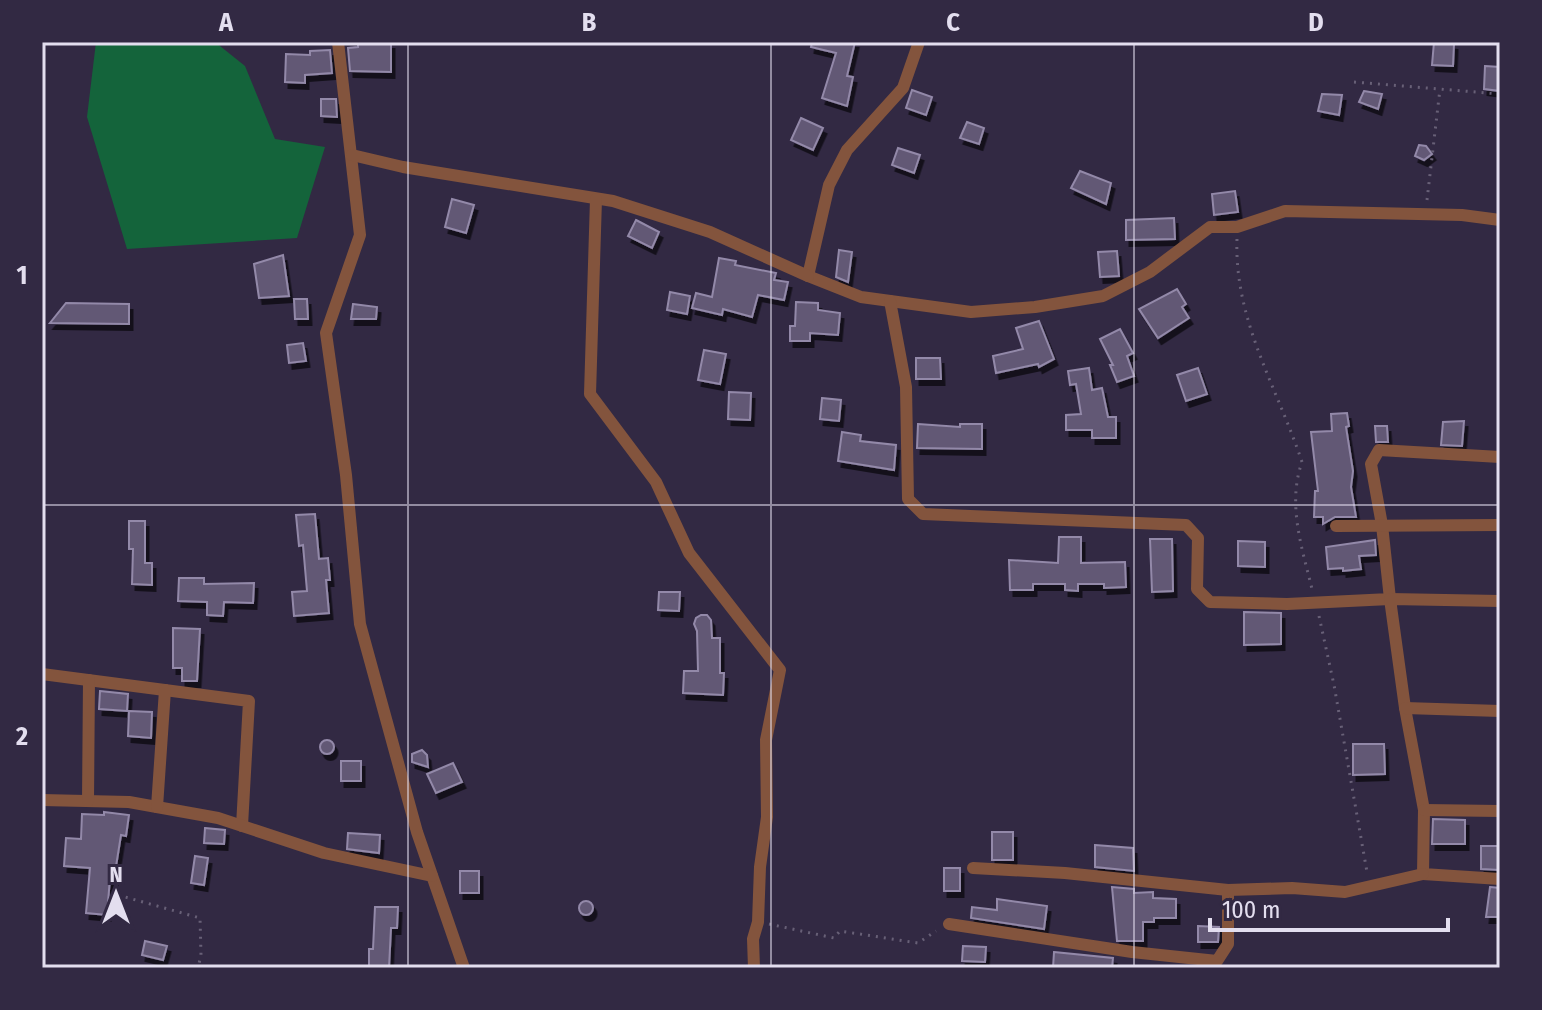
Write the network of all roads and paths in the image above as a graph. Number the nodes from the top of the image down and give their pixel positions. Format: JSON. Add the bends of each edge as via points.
{"nodes":[{"id":1,"x":338,"y":42,"type":"edge"},
{"id":2,"x":919,"y":42,"type":"edge"},
{"id":3,"x":1354,"y":82,"type":"dead end"},
{"id":4,"x":1440,"y":89,"type":"junction"},
{"id":5,"x":1500,"y":94,"type":"edge"},
{"id":6,"x":352,"y":155,"type":"junction"},
{"id":7,"x":596,"y":199,"type":"junction"},
{"id":8,"x":1425,"y":214,"type":"junction"},
{"id":9,"x":1500,"y":220,"type":"edge"},
{"id":10,"x":1237,"y":227,"type":"junction"},
{"id":11,"x":808,"y":276,"type":"junction"},
{"id":12,"x":890,"y":301,"type":"junction"},
{"id":13,"x":1500,"y":457,"type":"edge"},
{"id":14,"x":1382,"y":525,"type":"junction"},
{"id":15,"x":1500,"y":525,"type":"edge"},
{"id":16,"x":1336,"y":526,"type":"dead end"},
{"id":17,"x":1390,"y":599,"type":"junction"},
{"id":18,"x":1500,"y":601,"type":"edge"},
{"id":19,"x":1315,"y":602,"type":"junction"},
{"id":20,"x":42,"y":674,"type":"edge"},
{"id":21,"x":89,"y":680,"type":"junction"},
{"id":22,"x":165,"y":690,"type":"junction"},
{"id":23,"x":1405,"y":708,"type":"junction"},
{"id":24,"x":1500,"y":711,"type":"edge"},
{"id":25,"x":42,"y":800,"type":"edge"},
{"id":26,"x":88,"y":801,"type":"junction"},
{"id":27,"x":157,"y":807,"type":"junction"},
{"id":28,"x":1424,"y":810,"type":"junction"},
{"id":29,"x":1500,"y":811,"type":"edge"},
{"id":30,"x":242,"y":826,"type":"junction"},
{"id":31,"x":973,"y":868,"type":"dead end"},
{"id":32,"x":1423,"y":874,"type":"junction"},
{"id":33,"x":432,"y":876,"type":"junction"},
{"id":34,"x":1500,"y":879,"type":"edge"},
{"id":35,"x":1369,"y":886,"type":"junction"},
{"id":36,"x":1228,"y":890,"type":"junction"},
{"id":37,"x":118,"y":895,"type":"dead end"},
{"id":38,"x":758,"y":922,"type":"junction"},
{"id":39,"x":949,"y":924,"type":"joint"},
{"id":40,"x":198,"y":968,"type":"edge"},
{"id":41,"x":464,"y":968,"type":"edge"},
{"id":42,"x":754,"y":968,"type":"edge"}],
"edges":[{"from":1,"to":6,"type":"street"},
{"from":2,"to":11,"type":"street","via":[[903,88],[847,150],[829,185]]},
{"from":3,"to":4,"type":"path"},
{"from":4,"to":5,"type":"path"},
{"from":4,"to":8,"type":"path"},
{"from":6,"to":7,"type":"street"},
{"from":6,"to":33,"type":"street","via":[[360,235],[326,333],[360,624]]},
{"from":7,"to":11,"type":"street","via":[[710,232]]},
{"from":7,"to":38,"type":"street","via":[[590,394],[656,482],[689,553],[780,670],[766,740],[767,817]]},
{"from":8,"to":9,"type":"street"},
{"from":8,"to":10,"type":"street","via":[[1285,211]]},
{"from":10,"to":12,"type":"street","via":[[1210,227],[1150,272],[1103,296],[971,312]]},
{"from":10,"to":19,"type":"path","via":[[1236,268],[1244,306],[1302,462],[1295,500]]},
{"from":11,"to":12,"type":"street","via":[[861,297]]},
{"from":12,"to":19,"type":"street","via":[[906,387],[908,499],[923,514],[1186,525],[1198,538],[1197,589],[1210,602]]},
{"from":13,"to":14,"type":"street","via":[[1379,450],[1371,464]]},
{"from":14,"to":15,"type":"street"},
{"from":14,"to":16,"type":"street"},
{"from":14,"to":17,"type":"street"},
{"from":17,"to":18,"type":"street"},
{"from":17,"to":19,"type":"street"},
{"from":17,"to":23,"type":"street"},
{"from":19,"to":35,"type":"path"},
{"from":20,"to":21,"type":"street"},
{"from":21,"to":22,"type":"street"},
{"from":21,"to":26,"type":"street"},
{"from":22,"to":27,"type":"street"},
{"from":22,"to":30,"type":"street","via":[[249,701]]},
{"from":23,"to":24,"type":"street"},
{"from":23,"to":28,"type":"street"},
{"from":25,"to":26,"type":"street"},
{"from":26,"to":27,"type":"street"},
{"from":27,"to":30,"type":"street"},
{"from":28,"to":29,"type":"street"},
{"from":28,"to":32,"type":"street"},
{"from":30,"to":33,"type":"street","via":[[324,853]]},
{"from":31,"to":36,"type":"street"},
{"from":32,"to":34,"type":"street"},
{"from":32,"to":35,"type":"street"},
{"from":33,"to":41,"type":"street"},
{"from":35,"to":36,"type":"street","via":[[1345,892]]},
{"from":36,"to":39,"type":"street","via":[[1228,944],[1217,961]]},
{"from":37,"to":40,"type":"path","via":[[200,918]]},
{"from":38,"to":39,"type":"path","via":[[834,938],[840,931],[918,943]]},
{"from":38,"to":42,"type":"street"}]}
